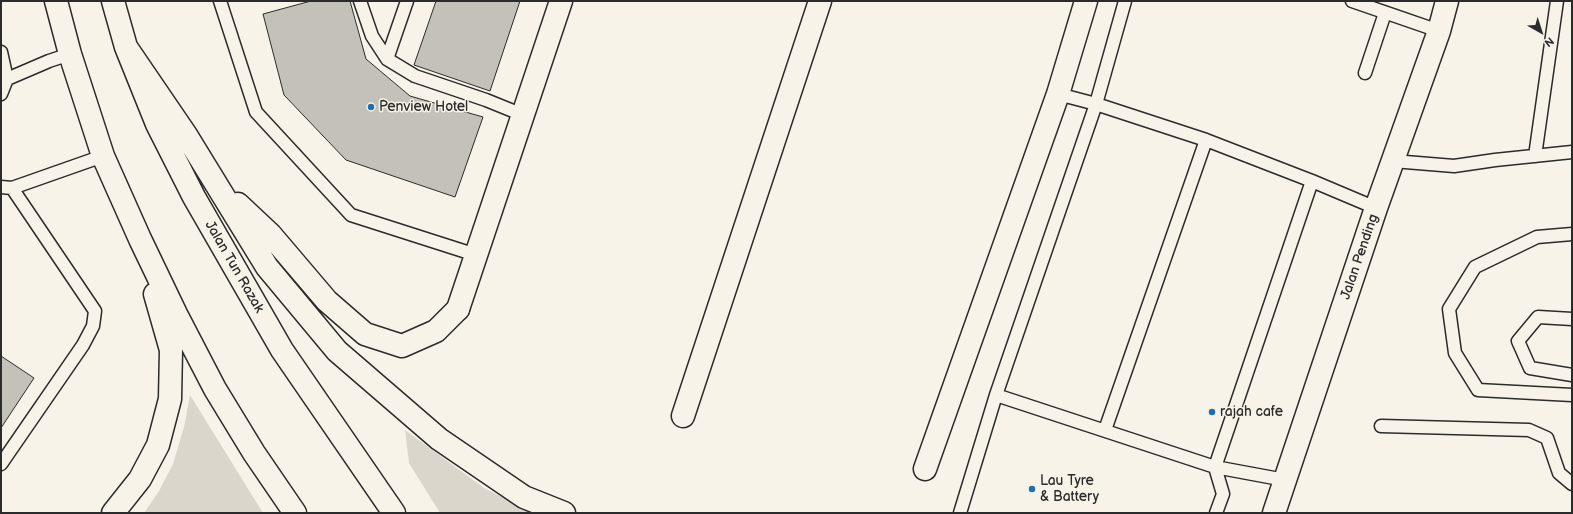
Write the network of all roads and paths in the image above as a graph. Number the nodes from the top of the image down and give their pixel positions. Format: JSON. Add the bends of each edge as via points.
{"nodes":[{"id":1,"x":56,"y":1,"type":"edge"},
{"id":2,"x":113,"y":1,"type":"edge"},
{"id":3,"x":220,"y":1,"type":"edge"},
{"id":4,"x":360,"y":1,"type":"edge"},
{"id":5,"x":407,"y":1,"type":"edge"},
{"id":6,"x":561,"y":1,"type":"edge"},
{"id":7,"x":820,"y":1,"type":"edge"},
{"id":8,"x":1086,"y":1,"type":"edge"},
{"id":9,"x":1125,"y":1,"type":"edge"},
{"id":10,"x":1352,"y":1,"type":"edge"},
{"id":11,"x":1447,"y":1,"type":"edge"},
{"id":12,"x":1558,"y":1,"type":"edge"},
{"id":13,"x":1385,"y":13,"type":"junction"},
{"id":14,"x":1439,"y":31,"type":"junction"},
{"id":15,"x":126,"y":47,"type":"junction"},
{"id":16,"x":1,"y":52,"type":"edge"},
{"id":17,"x":70,"y":54,"type":"junction"},
{"id":18,"x":387,"y":59,"type":"junction"},
{"id":19,"x":1365,"y":74,"type":"dead end"},
{"id":20,"x":7,"y":79,"type":"junction"},
{"id":21,"x":1,"y":94,"type":"edge"},
{"id":22,"x":1058,"y":94,"type":"junction"},
{"id":23,"x":1096,"y":104,"type":"junction"},
{"id":24,"x":523,"y":115,"type":"junction"},
{"id":25,"x":1206,"y":140,"type":"junction"},
{"id":26,"x":1572,"y":152,"type":"edge"},
{"id":27,"x":103,"y":156,"type":"junction"},
{"id":28,"x":1535,"y":156,"type":"junction"},
{"id":29,"x":1393,"y":161,"type":"junction"},
{"id":30,"x":1312,"y":181,"type":"junction"},
{"id":31,"x":217,"y":183,"type":"junction"},
{"id":32,"x":6,"y":187,"type":"edge"},
{"id":33,"x":1376,"y":208,"type":"junction"},
{"id":34,"x":1572,"y":234,"type":"edge"},
{"id":35,"x":140,"y":239,"type":"junction"},
{"id":36,"x":476,"y":255,"type":"junction"},
{"id":37,"x":1572,"y":319,"type":"edge"},
{"id":38,"x":1572,"y":375,"type":"edge"},
{"id":39,"x":996,"y":395,"type":"junction"},
{"id":40,"x":1572,"y":395,"type":"edge"},
{"id":41,"x":683,"y":416,"type":"dead end"},
{"id":42,"x":1381,"y":426,"type":"dead end"},
{"id":43,"x":1105,"y":430,"type":"junction"},
{"id":44,"x":1,"y":464,"type":"edge"},
{"id":45,"x":1215,"y":467,"type":"junction"},
{"id":46,"x":925,"y":469,"type":"dead end"},
{"id":47,"x":1285,"y":480,"type":"junction"},
{"id":48,"x":1572,"y":484,"type":"edge"},
{"id":49,"x":113,"y":513,"type":"edge"},
{"id":50,"x":294,"y":513,"type":"edge"},
{"id":51,"x":394,"y":513,"type":"edge"},
{"id":52,"x":564,"y":513,"type":"edge"},
{"id":53,"x":960,"y":513,"type":"edge"},
{"id":54,"x":1216,"y":513,"type":"edge"},
{"id":55,"x":1274,"y":513,"type":"edge"}],
"edges":[{"from":1,"to":17,"type":"main road"},
{"from":2,"to":15,"type":"main road","name":"Jalan Tun Razak"},
{"from":3,"to":36,"type":"lane","via":[[256,112],[351,215]]},
{"from":4,"to":18,"type":"lane","via":[[372,36]]},
{"from":5,"to":18,"type":"lane"},
{"from":6,"to":24,"type":"main road"},
{"from":7,"to":41,"type":"main road"},
{"from":8,"to":22,"type":"main road"},
{"from":9,"to":23,"type":"lane"},
{"from":10,"to":13,"type":"lane"},
{"from":11,"to":14,"type":"main road","name":"Jalan Pending"},
{"from":12,"to":28,"type":"lane"},
{"from":13,"to":14,"type":"lane"},
{"from":13,"to":19,"type":"lane"},
{"from":14,"to":29,"type":"main road","name":"Jalan Pending"},
{"from":15,"to":31,"type":"main road"},
{"from":15,"to":51,"type":"main road","name":"Jalan Tun Razak","via":[[157,124],[194,197],[240,277],[282,350]]},
{"from":16,"to":20,"type":"lane"},
{"from":17,"to":20,"type":"lane"},
{"from":17,"to":27,"type":"main road"},
{"from":18,"to":24,"type":"lane","via":[[414,76]]},
{"from":20,"to":21,"type":"lane"},
{"from":22,"to":23,"type":"lane"},
{"from":22,"to":46,"type":"main road"},
{"from":23,"to":25,"type":"lane"},
{"from":23,"to":39,"type":"lane"},
{"from":24,"to":36,"type":"main road"},
{"from":25,"to":30,"type":"lane"},
{"from":25,"to":43,"type":"lane"},
{"from":26,"to":28,"type":"lane"},
{"from":27,"to":32,"type":"lane"},
{"from":27,"to":35,"type":"main road"},
{"from":28,"to":29,"type":"lane","via":[[1454,166]]},
{"from":29,"to":33,"type":"main road","name":"Jalan Pending"},
{"from":30,"to":33,"type":"lane"},
{"from":30,"to":45,"type":"lane"},
{"from":31,"to":36,"type":"main road","via":[[270,234],[327,301],[365,334],[402,346],[436,331],[458,309]]},
{"from":31,"to":52,"type":"main road","via":[[267,266],[337,351],[439,439],[524,496]]},
{"from":32,"to":44,"type":"lane","via":[[95,311],[93,326],[83,345]]},
{"from":33,"to":47,"type":"main road","name":"Jalan Pending"},
{"from":34,"to":40,"type":"lane","via":[[1537,237],[1475,267],[1449,308],[1455,353],[1478,390]]},
{"from":35,"to":49,"type":"main road","via":[[171,350],[170,399],[158,445],[140,479]]},
{"from":35,"to":50,"type":"main road","via":[[215,389]]},
{"from":37,"to":38,"type":"lane","via":[[1538,317],[1518,341],[1530,368]]},
{"from":39,"to":43,"type":"lane"},
{"from":39,"to":53,"type":"lane"},
{"from":42,"to":48,"type":"lane","via":[[1529,430],[1547,438],[1559,473]]},
{"from":43,"to":45,"type":"lane"},
{"from":45,"to":47,"type":"lane"},
{"from":45,"to":54,"type":"lane","via":[[1223,494]]},
{"from":47,"to":55,"type":"main road","name":"Jalan Pending"}]}
